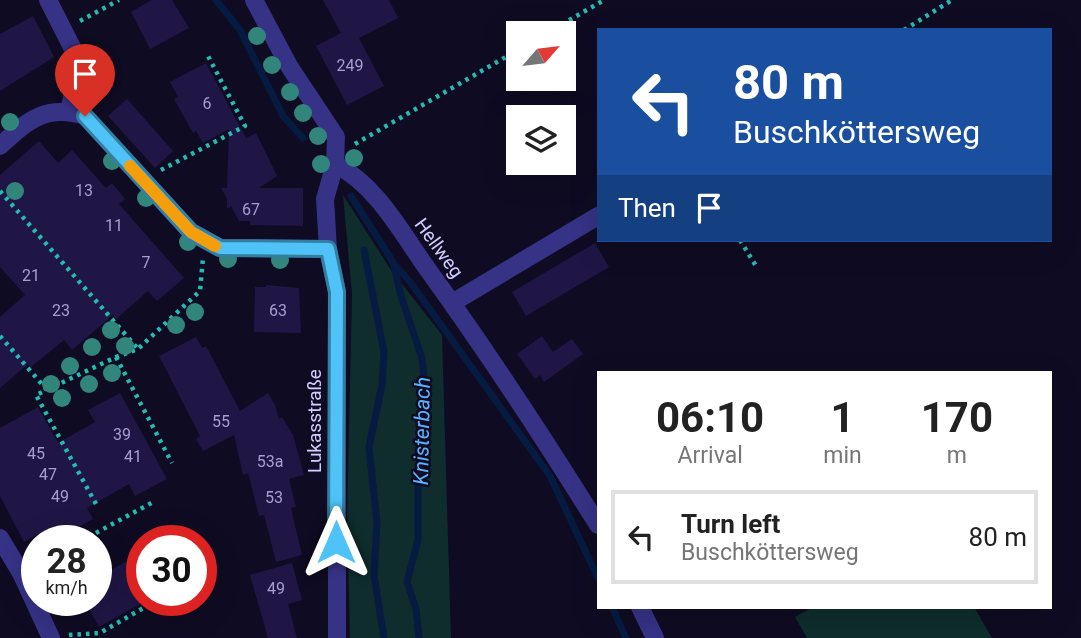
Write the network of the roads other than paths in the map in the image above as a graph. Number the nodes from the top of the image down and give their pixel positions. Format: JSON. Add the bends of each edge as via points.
{"nodes":[{"id":1,"x":48,"y":0,"type":"edge"},
{"id":2,"x":254,"y":0,"type":"edge"},
{"id":3,"x":69,"y":111,"type":"junction"},
{"id":4,"x":0,"y":146,"type":"edge"},
{"id":5,"x":335,"y":164,"type":"junction"},
{"id":6,"x":597,"y":217,"type":"edge"},
{"id":7,"x":328,"y":249,"type":"junction"},
{"id":8,"x":452,"y":303,"type":"junction"},
{"id":9,"x":597,"y":524,"type":"edge"},
{"id":10,"x":0,"y":538,"type":"edge"},
{"id":11,"x":641,"y":609,"type":"edge"},
{"id":12,"x":51,"y":638,"type":"edge"},
{"id":13,"x":337,"y":638,"type":"edge"},
{"id":14,"x":655,"y":638,"type":"edge"}],
"edges":[{"from":1,"to":3,"type":"street","via":[[80,63]]},
{"from":2,"to":5,"type":"street","via":[[289,66],[332,129],[337,144]]},
{"from":3,"to":4,"type":"street","via":[[37,117]]},
{"from":3,"to":7,"type":"street","via":[[85,116],[191,232],[209,244],[220,248]]},
{"from":5,"to":7,"type":"street","name":"Lukasstraße","via":[[325,199]]},
{"from":5,"to":8,"type":"street","name":"Hellweg","via":[[366,184]]},
{"from":6,"to":8,"type":"street"},
{"from":7,"to":13,"type":"street","name":"Lukasstraße","via":[[337,292]]},
{"from":8,"to":9,"type":"street","name":"Hellweg","via":[[522,403]]},
{"from":10,"to":12,"type":"street"},
{"from":11,"to":14,"type":"street"}]}
